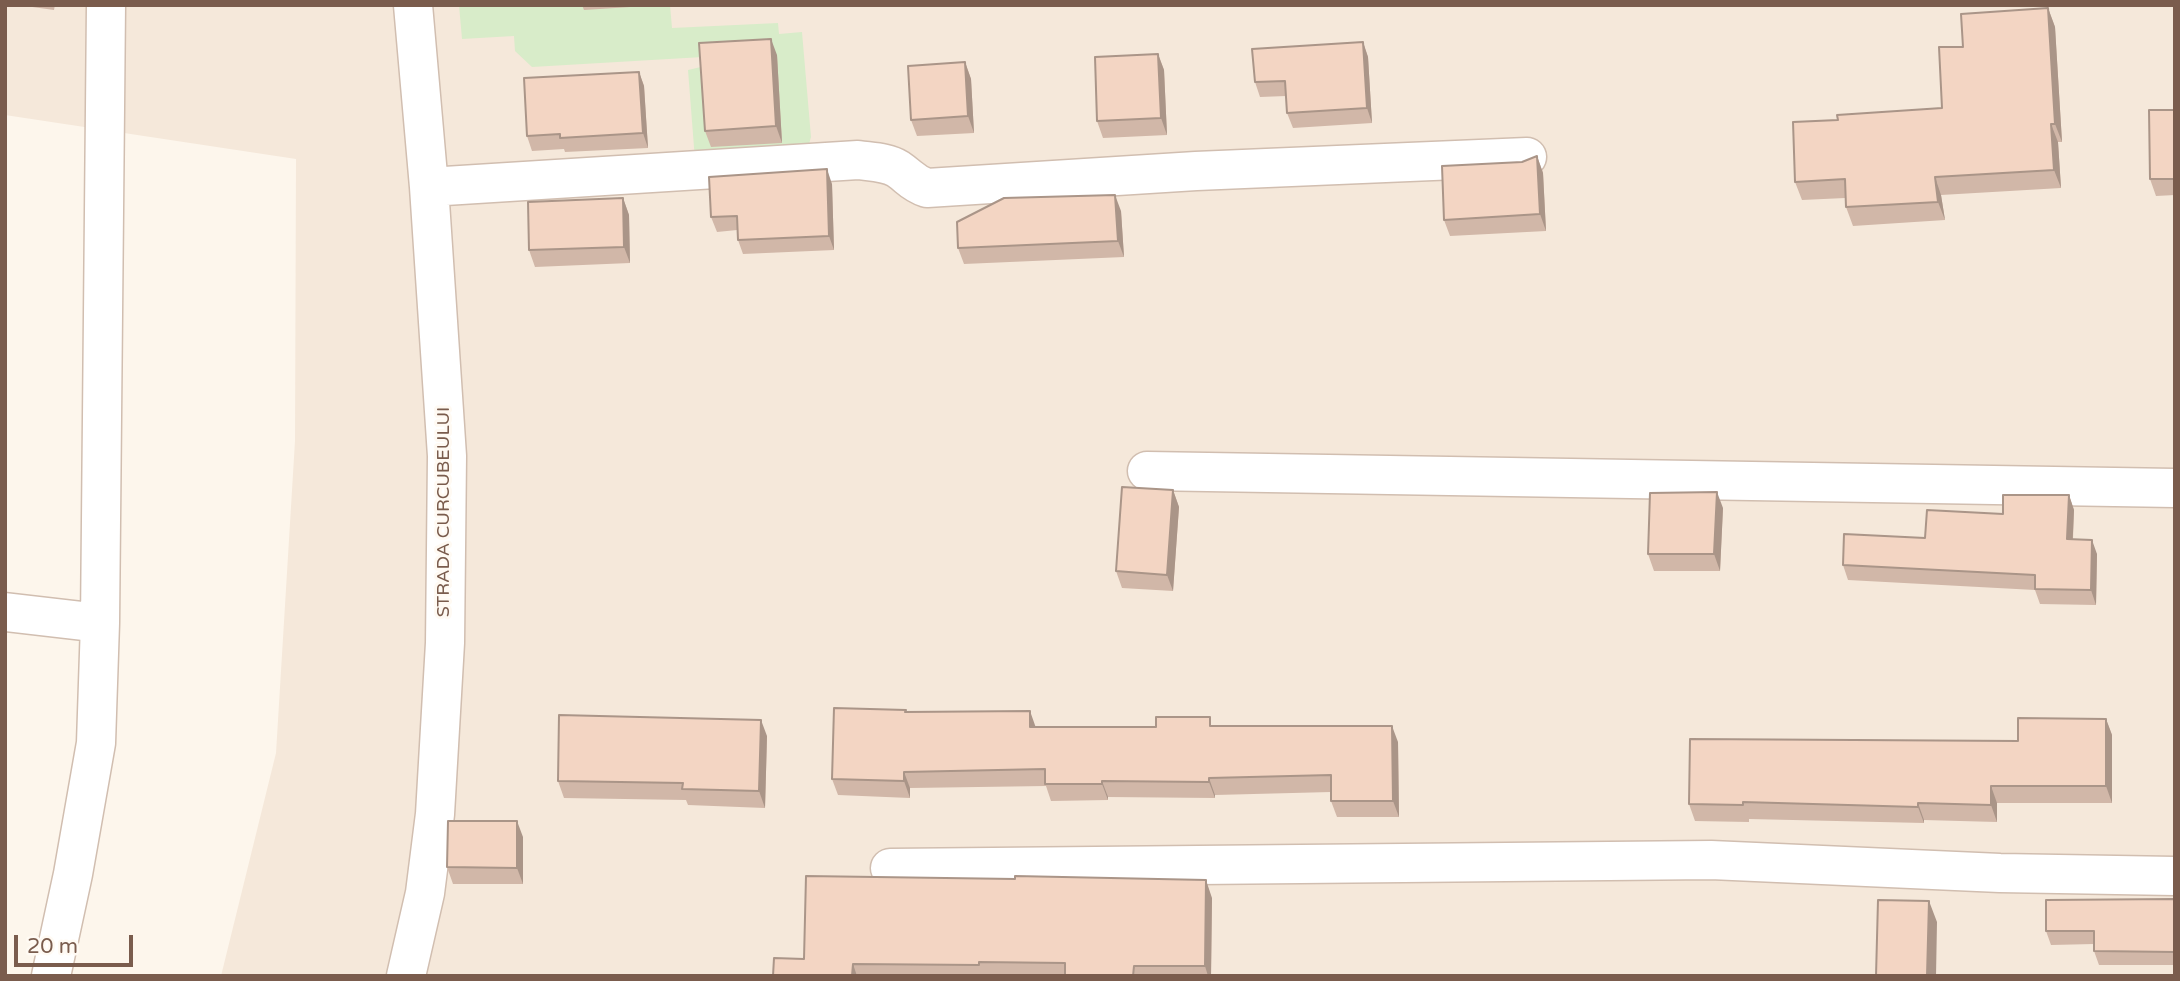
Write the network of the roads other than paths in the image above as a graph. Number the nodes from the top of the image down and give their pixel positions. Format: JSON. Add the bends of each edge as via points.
{"nodes":[{"id":1,"x":106,"y":5,"type":"edge"},
{"id":2,"x":413,"y":5,"type":"edge"},
{"id":3,"x":1527,"y":157,"type":"edge"},
{"id":4,"x":429,"y":187,"type":"junction"},
{"id":5,"x":1147,"y":471,"type":"dead end"},
{"id":6,"x":2175,"y":488,"type":"edge"},
{"id":7,"x":5,"y":612,"type":"edge"},
{"id":8,"x":100,"y":623,"type":"junction"},
{"id":9,"x":890,"y":868,"type":"dead end"},
{"id":10,"x":2175,"y":876,"type":"edge"},
{"id":11,"x":51,"y":976,"type":"edge"},
{"id":12,"x":406,"y":976,"type":"edge"}],
"edges":[{"from":1,"to":8,"type":"street"},
{"from":2,"to":4,"type":"street","name":"STRADA CURCUBEULUI"},
{"from":3,"to":4,"type":"street","via":[[927,188],[912,183],[897,169],[859,160]]},
{"from":4,"to":12,"type":"street","name":"STRADA CURCUBEULUI","via":[[447,456],[445,643],[435,814],[425,893]]},
{"from":5,"to":6,"type":"street"},
{"from":7,"to":8,"type":"street"},
{"from":8,"to":11,"type":"street","via":[[96,743]]},
{"from":9,"to":10,"type":"street","via":[[1711,860]]}]}
